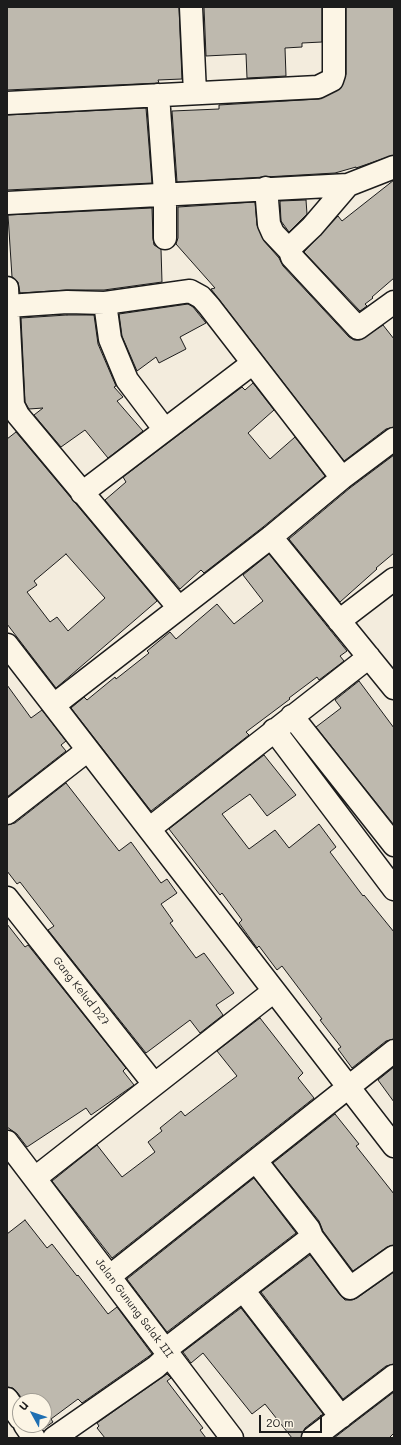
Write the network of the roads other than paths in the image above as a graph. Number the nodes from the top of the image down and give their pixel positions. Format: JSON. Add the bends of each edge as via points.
{"nodes":[{"id":1,"x":191,"y":7,"type":"edge"},
{"id":2,"x":334,"y":7,"type":"edge"},
{"id":3,"x":195,"y":93,"type":"junction"},
{"id":4,"x":158,"y":95,"type":"junction"},
{"id":5,"x":7,"y":103,"type":"edge"},
{"id":6,"x":394,"y":167,"type":"edge"},
{"id":7,"x":348,"y":185,"type":"junction"},
{"id":8,"x":266,"y":188,"type":"junction"},
{"id":9,"x":165,"y":193,"type":"junction"},
{"id":10,"x":7,"y":203,"type":"edge"},
{"id":11,"x":165,"y":238,"type":"dead end"},
{"id":12,"x":290,"y":251,"type":"junction"},
{"id":13,"x":7,"y":297,"type":"edge"},
{"id":14,"x":394,"y":302,"type":"edge"},
{"id":15,"x":105,"y":303,"type":"junction"},
{"id":16,"x":253,"y":363,"type":"junction"},
{"id":17,"x":165,"y":430,"type":"junction"},
{"id":18,"x":394,"y":439,"type":"edge"},
{"id":19,"x":342,"y":478,"type":"junction"},
{"id":20,"x":82,"y":492,"type":"junction"},
{"id":21,"x":271,"y":537,"type":"junction"},
{"id":22,"x":394,"y":579,"type":"edge"},
{"id":23,"x":180,"y":608,"type":"junction"},
{"id":24,"x":339,"y":621,"type":"junction"},
{"id":25,"x":7,"y":644,"type":"edge"},
{"id":26,"x":369,"y":657,"type":"junction"},
{"id":27,"x":391,"y":679,"type":"edge"},
{"id":28,"x":54,"y":705,"type":"junction"},
{"id":29,"x":292,"y":716,"type":"junction"},
{"id":30,"x":274,"y":730,"type":"junction"},
{"id":31,"x":88,"y":750,"type":"junction"},
{"id":32,"x":7,"y":813,"type":"edge"},
{"id":33,"x":149,"y":829,"type":"junction"},
{"id":34,"x":394,"y":845,"type":"edge"},
{"id":35,"x":394,"y":889,"type":"edge"},
{"id":36,"x":7,"y":898,"type":"edge"},
{"id":37,"x":274,"y":991,"type":"junction"},
{"id":38,"x":394,"y":1051,"type":"edge"},
{"id":39,"x":154,"y":1084,"type":"junction"},
{"id":40,"x":349,"y":1087,"type":"junction"},
{"id":41,"x":7,"y":1143,"type":"edge"},
{"id":42,"x":394,"y":1146,"type":"edge"},
{"id":43,"x":256,"y":1161,"type":"junction"},
{"id":44,"x":35,"y":1178,"type":"junction"},
{"id":45,"x":312,"y":1237,"type":"junction"},
{"id":46,"x":394,"y":1257,"type":"edge"},
{"id":47,"x":110,"y":1276,"type":"junction"},
{"id":48,"x":243,"y":1290,"type":"junction"},
{"id":49,"x":167,"y":1352,"type":"junction"},
{"id":50,"x":394,"y":1376,"type":"edge"},
{"id":51,"x":341,"y":1417,"type":"junction"},
{"id":52,"x":54,"y":1438,"type":"edge"},
{"id":53,"x":232,"y":1438,"type":"edge"},
{"id":54,"x":313,"y":1438,"type":"edge"}],
"edges":[{"from":1,"to":3,"type":"street"},
{"from":2,"to":3,"type":"street","via":[[332,80],[318,87]]},
{"from":3,"to":4,"type":"street"},
{"from":4,"to":5,"type":"street"},
{"from":4,"to":9,"type":"street"},
{"from":6,"to":7,"type":"street"},
{"from":7,"to":8,"type":"street"},
{"from":7,"to":12,"type":"street"},
{"from":8,"to":9,"type":"street"},
{"from":8,"to":12,"type":"street","via":[[269,224],[273,233]]},
{"from":9,"to":10,"type":"street"},
{"from":9,"to":11,"type":"street"},
{"from":12,"to":14,"type":"street","via":[[292,257],[358,328]]},
{"from":13,"to":15,"type":"street"},
{"from":13,"to":20,"type":"street","via":[[13,405],[18,415]]},
{"from":15,"to":16,"type":"street","via":[[190,291],[209,306]]},
{"from":15,"to":17,"type":"street","via":[[110,339],[127,380]]},
{"from":16,"to":17,"type":"street"},
{"from":16,"to":19,"type":"street"},
{"from":17,"to":20,"type":"street"},
{"from":18,"to":19,"type":"street"},
{"from":19,"to":21,"type":"street"},
{"from":20,"to":23,"type":"street"},
{"from":21,"to":23,"type":"street"},
{"from":21,"to":24,"type":"street"},
{"from":22,"to":24,"type":"street"},
{"from":23,"to":28,"type":"street"},
{"from":24,"to":26,"type":"street"},
{"from":25,"to":28,"type":"street"},
{"from":26,"to":27,"type":"street"},
{"from":26,"to":29,"type":"street"},
{"from":28,"to":31,"type":"street"},
{"from":29,"to":30,"type":"street"},
{"from":29,"to":34,"type":"street"},
{"from":30,"to":33,"type":"street"},
{"from":30,"to":35,"type":"street"},
{"from":31,"to":32,"type":"street"},
{"from":31,"to":33,"type":"street"},
{"from":33,"to":37,"type":"street"},
{"from":36,"to":39,"type":"street","name":"Gang Kelud D27"},
{"from":37,"to":39,"type":"street"},
{"from":37,"to":40,"type":"street"},
{"from":38,"to":40,"type":"street"},
{"from":39,"to":44,"type":"street"},
{"from":40,"to":42,"type":"street"},
{"from":40,"to":43,"type":"street"},
{"from":41,"to":44,"type":"street","name":"Jalan Gunung Salak III"},
{"from":43,"to":45,"type":"street","via":[[309,1229]]},
{"from":43,"to":47,"type":"street"},
{"from":44,"to":47,"type":"street","name":"Jalan Gunung Salak III"},
{"from":45,"to":46,"type":"street","via":[[350,1288]]},
{"from":45,"to":48,"type":"street"},
{"from":47,"to":49,"type":"street","name":"Jalan Gunung Salak III"},
{"from":48,"to":49,"type":"street"},
{"from":48,"to":51,"type":"street"},
{"from":49,"to":52,"type":"street","via":[[156,1367]]},
{"from":49,"to":53,"type":"street","name":"Jalan Gunung Salak III"},
{"from":50,"to":51,"type":"street"},
{"from":51,"to":54,"type":"street"}]}
